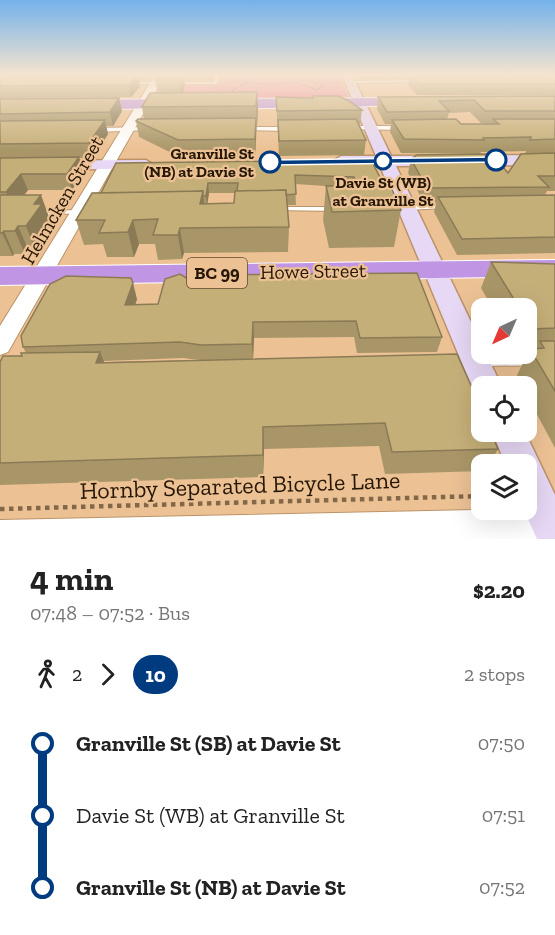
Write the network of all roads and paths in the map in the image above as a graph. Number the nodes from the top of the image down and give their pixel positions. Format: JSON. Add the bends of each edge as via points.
{"nodes":[{"id":1,"x":145,"y":100,"type":"edge"},
{"id":2,"x":360,"y":102,"type":"junction"},
{"id":3,"x":425,"y":102,"type":"edge"},
{"id":4,"x":143,"y":104,"type":"junction"},
{"id":5,"x":74,"y":105,"type":"edge"},
{"id":6,"x":241,"y":124,"type":"edge"},
{"id":7,"x":248,"y":125,"type":"edge"},
{"id":8,"x":347,"y":128,"type":"edge"},
{"id":9,"x":371,"y":128,"type":"junction"},
{"id":10,"x":404,"y":128,"type":"edge"},
{"id":11,"x":128,"y":129,"type":"junction"},
{"id":12,"x":154,"y":129,"type":"edge"},
{"id":13,"x":234,"y":129,"type":"edge"},
{"id":14,"x":299,"y":129,"type":"edge"},
{"id":15,"x":93,"y":130,"type":"edge"},
{"id":16,"x":555,"y":160,"type":"edge"},
{"id":17,"x":328,"y":161,"type":"edge"},
{"id":18,"x":384,"y":161,"type":"junction"},
{"id":19,"x":165,"y":164,"type":"edge"},
{"id":20,"x":107,"y":165,"type":"junction"},
{"id":21,"x":0,"y":166,"type":"edge"},
{"id":22,"x":450,"y":207,"type":"edge"},
{"id":23,"x":402,"y":208,"type":"junction"},
{"id":24,"x":346,"y":209,"type":"edge"},
{"id":25,"x":269,"y":210,"type":"edge"},
{"id":26,"x":84,"y":212,"type":"junction"},
{"id":27,"x":22,"y":213,"type":"edge"},
{"id":28,"x":555,"y":268,"type":"edge"},
{"id":29,"x":434,"y":270,"type":"junction"},
{"id":30,"x":42,"y":275,"type":"junction"},
{"id":31,"x":0,"y":276,"type":"edge"},
{"id":32,"x":0,"y":346,"type":"edge"},
{"id":33,"x":555,"y":361,"type":"edge"},
{"id":34,"x":470,"y":363,"type":"junction"},
{"id":35,"x":479,"y":376,"type":"edge"},
{"id":36,"x":537,"y":495,"type":"edge"},
{"id":37,"x":471,"y":496,"type":"edge"},
{"id":38,"x":0,"y":509,"type":"edge"},
{"id":39,"x":553,"y":528,"type":"edge"},
{"id":40,"x":0,"y":537,"type":"edge"}],
"edges":[{"from":1,"to":4,"type":"street","name":"Helmcken Street"},
{"from":2,"to":3,"type":"highway"},
{"from":2,"to":4,"type":"highway"},
{"from":2,"to":9,"type":"main road"},
{"from":4,"to":5,"type":"highway"},
{"from":4,"to":11,"type":"street","name":"Helmcken Street"},
{"from":6,"to":7,"type":"lane"},
{"from":8,"to":9,"type":"lane"},
{"from":9,"to":10,"type":"lane"},
{"from":9,"to":18,"type":"main road"},
{"from":11,"to":12,"type":"lane"},
{"from":11,"to":15,"type":"lane"},
{"from":11,"to":20,"type":"street","name":"Helmcken Street"},
{"from":13,"to":14,"type":"lane"},
{"from":16,"to":18,"type":"main road"},
{"from":17,"to":18,"type":"main road"},
{"from":18,"to":23,"type":"main road"},
{"from":19,"to":20,"type":"main road"},
{"from":20,"to":21,"type":"main road"},
{"from":20,"to":26,"type":"street","name":"Helmcken Street"},
{"from":22,"to":23,"type":"lane"},
{"from":23,"to":29,"type":"main road"},
{"from":24,"to":25,"type":"lane"},
{"from":26,"to":27,"type":"lane"},
{"from":26,"to":30,"type":"street","name":"Helmcken Street"},
{"from":28,"to":29,"type":"highway","name":"Howe Street","number":"BC 99"},
{"from":29,"to":30,"type":"highway","name":"Howe Street","number":"BC 99"},
{"from":29,"to":34,"type":"main road"},
{"from":30,"to":31,"type":"highway","name":"Howe Street","number":"BC 99"},
{"from":30,"to":32,"type":"street","name":"Helmcken Street"},
{"from":33,"to":34,"type":"lane"},
{"from":34,"to":35,"type":"main road"},
{"from":36,"to":39,"type":"main road"},
{"from":37,"to":38,"type":"path","name":"Hornby Separated Bicycle Lane"},
{"from":39,"to":40,"type":"street"}]}
